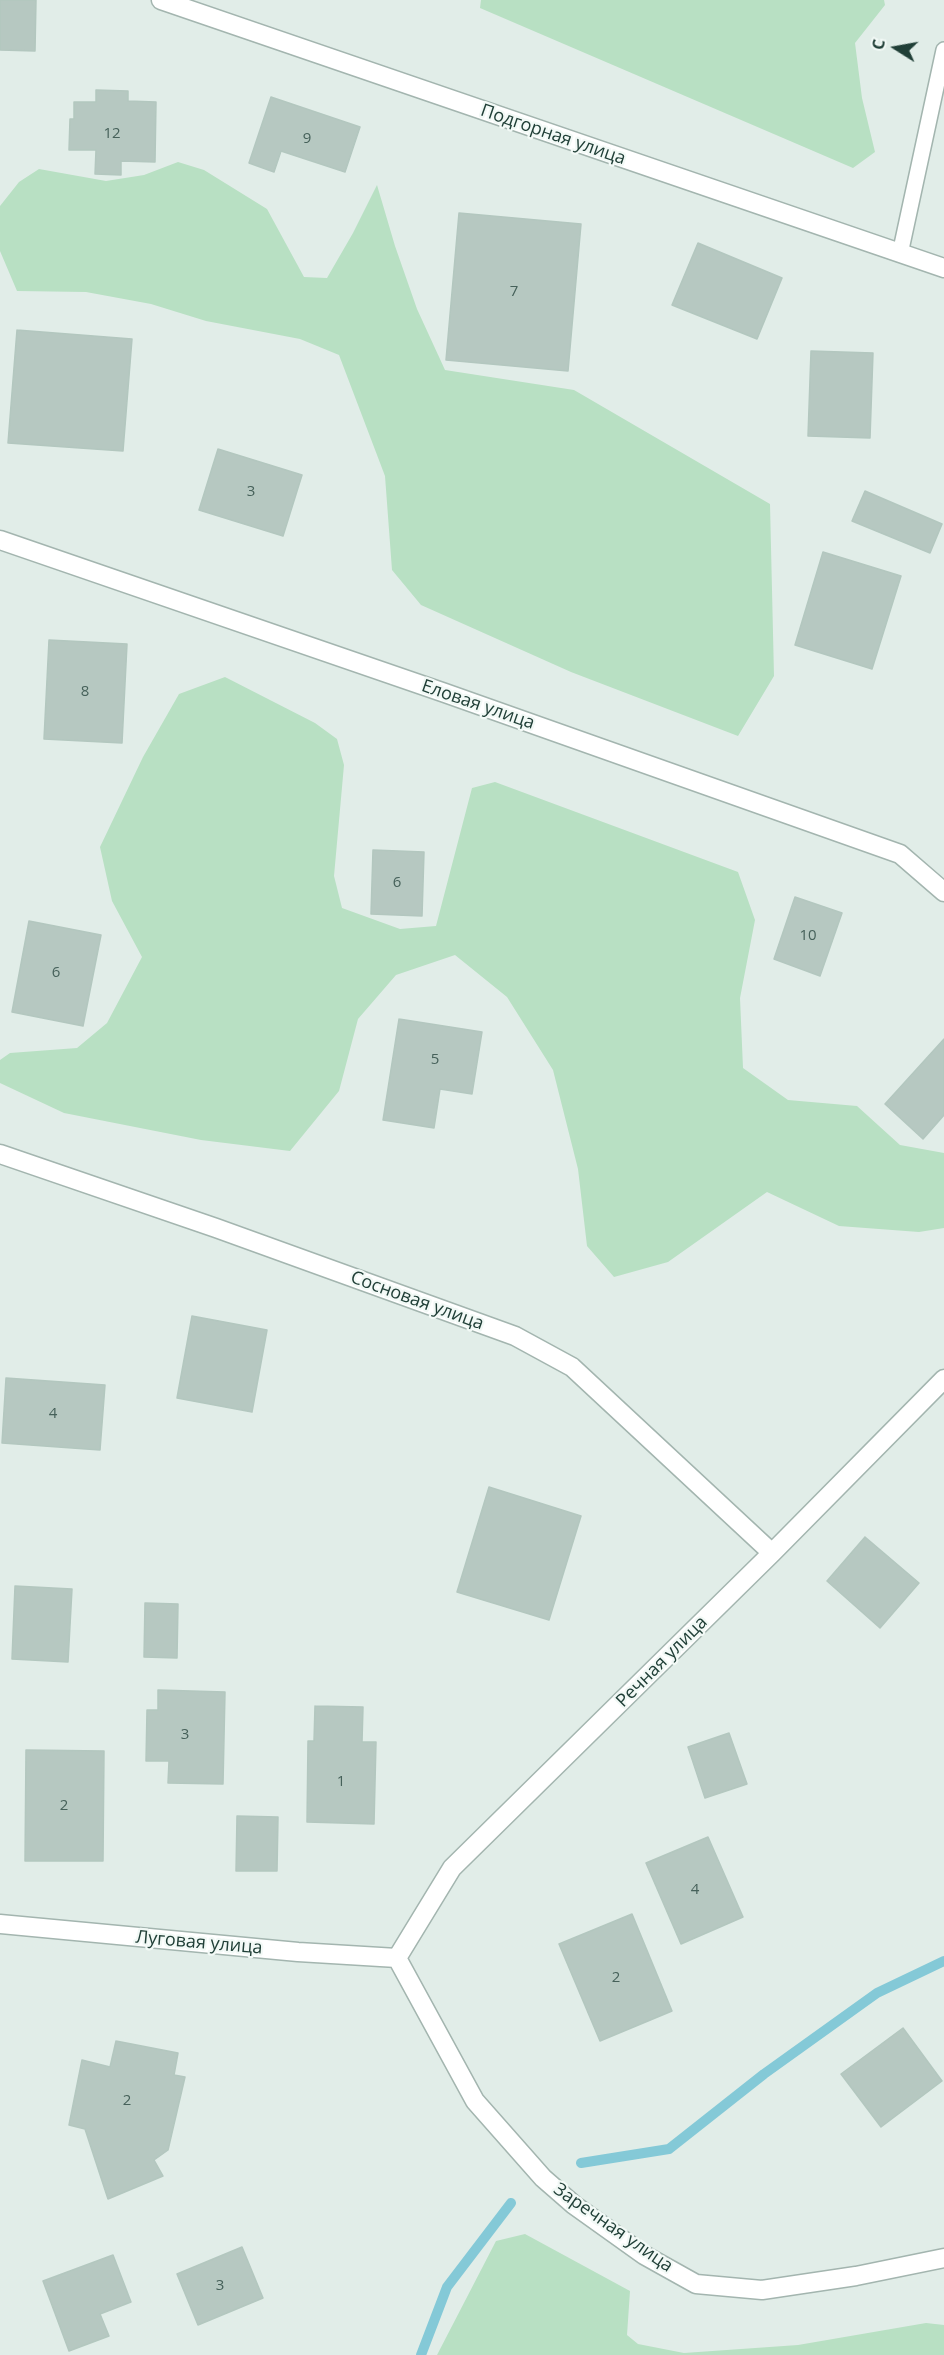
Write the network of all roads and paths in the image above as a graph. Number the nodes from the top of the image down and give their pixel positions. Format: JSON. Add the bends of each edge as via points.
{"nodes":[{"id":1,"x":161,"y":0,"type":"edge"},
{"id":2,"x":944,"y":50,"type":"edge"},
{"id":3,"x":900,"y":254,"type":"junction"},
{"id":4,"x":944,"y":268,"type":"edge"},
{"id":5,"x":0,"y":540,"type":"edge"},
{"id":6,"x":944,"y":892,"type":"edge"},
{"id":7,"x":0,"y":1154,"type":"edge"},
{"id":8,"x":944,"y":1379,"type":"edge"},
{"id":9,"x":772,"y":1554,"type":"junction"},
{"id":10,"x":0,"y":1924,"type":"edge"},
{"id":11,"x":397,"y":1958,"type":"junction"},
{"id":12,"x":944,"y":2258,"type":"edge"}],
"edges":[{"from":1,"to":3,"type":"street","name":"Подгорная улица"},
{"from":2,"to":3,"type":"lane"},
{"from":3,"to":4,"type":"street","name":"Подгорная улица"},
{"from":5,"to":6,"type":"street","name":"Еловая улица","via":[[900,855]]},
{"from":7,"to":9,"type":"street","name":"Сосновая улица","via":[[515,1336],[572,1367]]},
{"from":8,"to":9,"type":"street","name":"Речная улица"},
{"from":9,"to":11,"type":"street","name":"Речная улица","via":[[452,1868]]},
{"from":10,"to":11,"type":"street","name":"Луговая улица"},
{"from":11,"to":12,"type":"street","name":"Заречная улица","via":[[475,2101],[543,2178],[644,2255],[696,2284],[762,2290]]}]}
